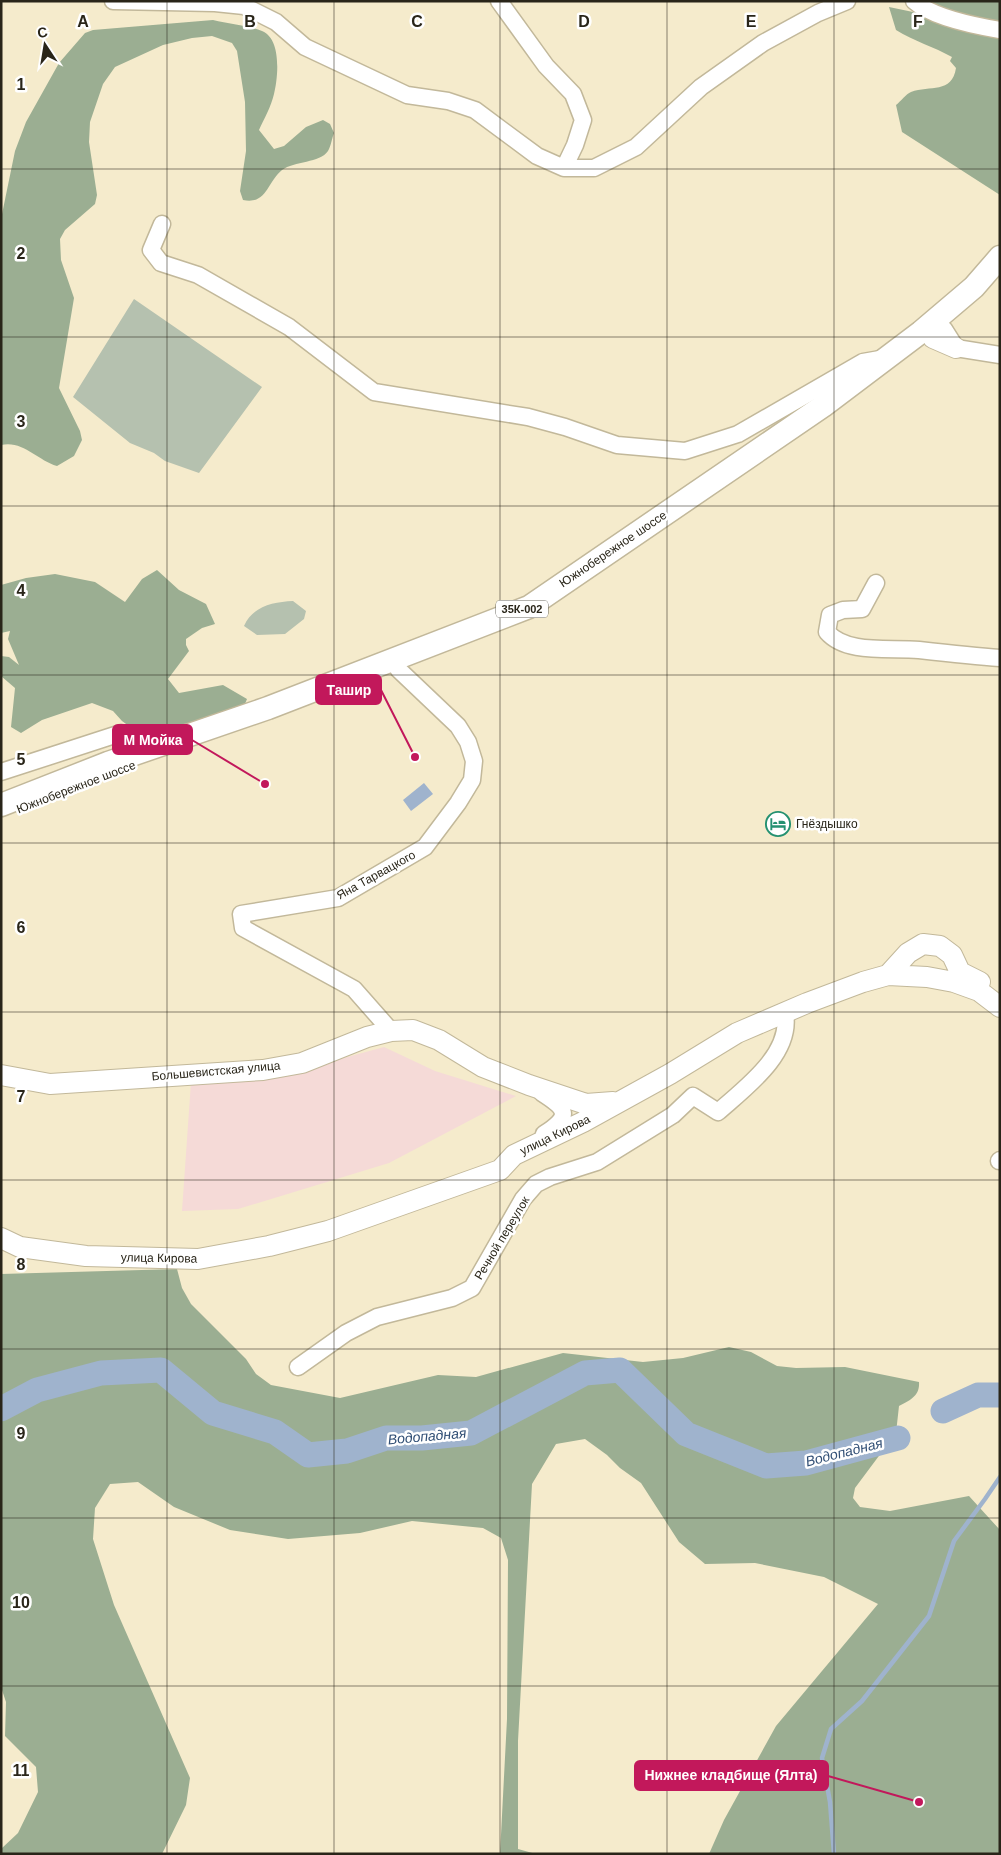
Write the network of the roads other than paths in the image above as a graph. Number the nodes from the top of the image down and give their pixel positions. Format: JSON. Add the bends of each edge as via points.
{"nodes":[{"id":1,"x":112,"y":1,"type":"edge"},
{"id":2,"x":499,"y":1,"type":"edge"},
{"id":3,"x":847,"y":1,"type":"edge"},
{"id":4,"x":914,"y":1,"type":"edge"},
{"id":5,"x":1000,"y":30,"type":"edge"},
{"id":6,"x":564,"y":168,"type":"junction"},
{"id":7,"x":162,"y":224,"type":"dead end"},
{"id":8,"x":1000,"y":257,"type":"edge"},
{"id":9,"x":1000,"y":273,"type":"edge"},
{"id":10,"x":938,"y":333,"type":"junction"},
{"id":11,"x":961,"y":349,"type":"joint"},
{"id":12,"x":1000,"y":355,"type":"edge"},
{"id":13,"x":887,"y":358,"type":"junction"},
{"id":14,"x":876,"y":582,"type":"dead end"},
{"id":15,"x":1000,"y":658,"type":"edge"},
{"id":16,"x":398,"y":669,"type":"junction"},
{"id":17,"x":161,"y":745,"type":"junction"},
{"id":18,"x":1,"y":772,"type":"edge"},
{"id":19,"x":1,"y":805,"type":"edge"},
{"id":20,"x":1,"y":815,"type":"edge"},
{"id":21,"x":888,"y":975,"type":"junction"},
{"id":22,"x":957,"y":977,"type":"junction"},
{"id":23,"x":1000,"y":996,"type":"edge"},
{"id":24,"x":1000,"y":1007,"type":"edge"},
{"id":25,"x":785,"y":1014,"type":"junction"},
{"id":26,"x":392,"y":1031,"type":"junction"},
{"id":27,"x":1,"y":1075,"type":"edge"},
{"id":28,"x":529,"y":1085,"type":"junction"},
{"id":29,"x":620,"y":1101,"type":"junction"},
{"id":30,"x":514,"y":1155,"type":"junction"},
{"id":31,"x":1,"y":1238,"type":"edge"},
{"id":32,"x":298,"y":1366,"type":"dead end"}],
"edges":[{"from":1,"to":6,"type":"street","via":[[244,6],[276,22],[305,47],[407,96],[448,101],[475,110],[537,156]]},
{"from":2,"to":6,"type":"street","via":[[546,66],[573,94],[583,120]]},
{"from":3,"to":6,"type":"street","via":[[763,43],[701,88],[636,147],[594,168]]},
{"from":4,"to":5,"type":"street","via":[[957,21]]},
{"from":7,"to":13,"type":"street","via":[[151,250],[161,262],[198,275],[289,327],[374,392],[528,417],[617,445],[685,451],[738,434],[863,362]]},
{"from":8,"to":13,"type":"highway","name":"Южнобережное шоссе","number":"35К-002","via":[[974,288]]},
{"from":9,"to":10,"type":"highway","name":"Южнобережное шоссе","number":"35К-002","via":[[980,296]]},
{"from":10,"to":11,"type":"main road"},
{"from":10,"to":16,"type":"highway","name":"Южнобережное шоссе","number":"35К-002","via":[[819,424],[537,615]]},
{"from":11,"to":12,"type":"street"},
{"from":13,"to":17,"type":"highway","name":"Южнобережное шоссе","number":"35К-002","via":[[823,406],[529,607],[268,708]]},
{"from":14,"to":15,"type":"street","via":[[862,609],[843,610],[830,615],[827,632],[833,639],[872,650],[917,650]]},
{"from":16,"to":20,"type":"highway","name":"Южнобережное шоссе","number":"35К-002","via":[[276,717],[116,771]]},
{"from":16,"to":26,"type":"street","name":"Яна Тарвацкого","via":[[458,726],[468,742],[474,761],[472,780],[458,803],[425,847],[338,898],[241,914],[243,928],[354,989]]},
{"from":17,"to":18,"type":"street","via":[[120,733]]},
{"from":17,"to":19,"type":"highway","name":"Южнобережное шоссе","number":"35К-002"},
{"from":21,"to":22,"type":"main road","name":"улица Кирова"},
{"from":21,"to":22,"type":"main road","via":[[908,953],[923,944],[940,946],[952,955]]},
{"from":21,"to":25,"type":"main road","name":"улица Кирова"},
{"from":22,"to":23,"type":"main road","via":[[982,982]]},
{"from":22,"to":24,"type":"main road","name":"улица Кирова"},
{"from":25,"to":29,"type":"main road","name":"улица Кирова","via":[[737,1033]]},
{"from":25,"to":32,"type":"street","name":"Речной переулок","via":[[787,1023],[782,1043],[764,1070],[718,1112],[693,1096],[674,1116],[597,1162],[536,1184],[523,1199],[472,1288],[452,1298],[377,1317],[346,1333]]},
{"from":26,"to":27,"type":"main road","name":"Большевистская улица","via":[[367,1037],[302,1063],[263,1070],[50,1084]]},
{"from":26,"to":28,"type":"main road","name":"Большевистская улица","via":[[413,1030],[439,1040],[483,1067]]},
{"from":28,"to":29,"type":"main road","name":"Большевистская улица","via":[[586,1104]]},
{"from":28,"to":30,"type":"street","via":[[559,1104],[563,1114],[560,1124]]},
{"from":29,"to":30,"type":"main road","name":"улица Кирова"},
{"from":30,"to":31,"type":"main road","name":"улица Кирова","via":[[500,1170],[328,1231],[198,1260],[86,1256],[20,1247]]}]}
